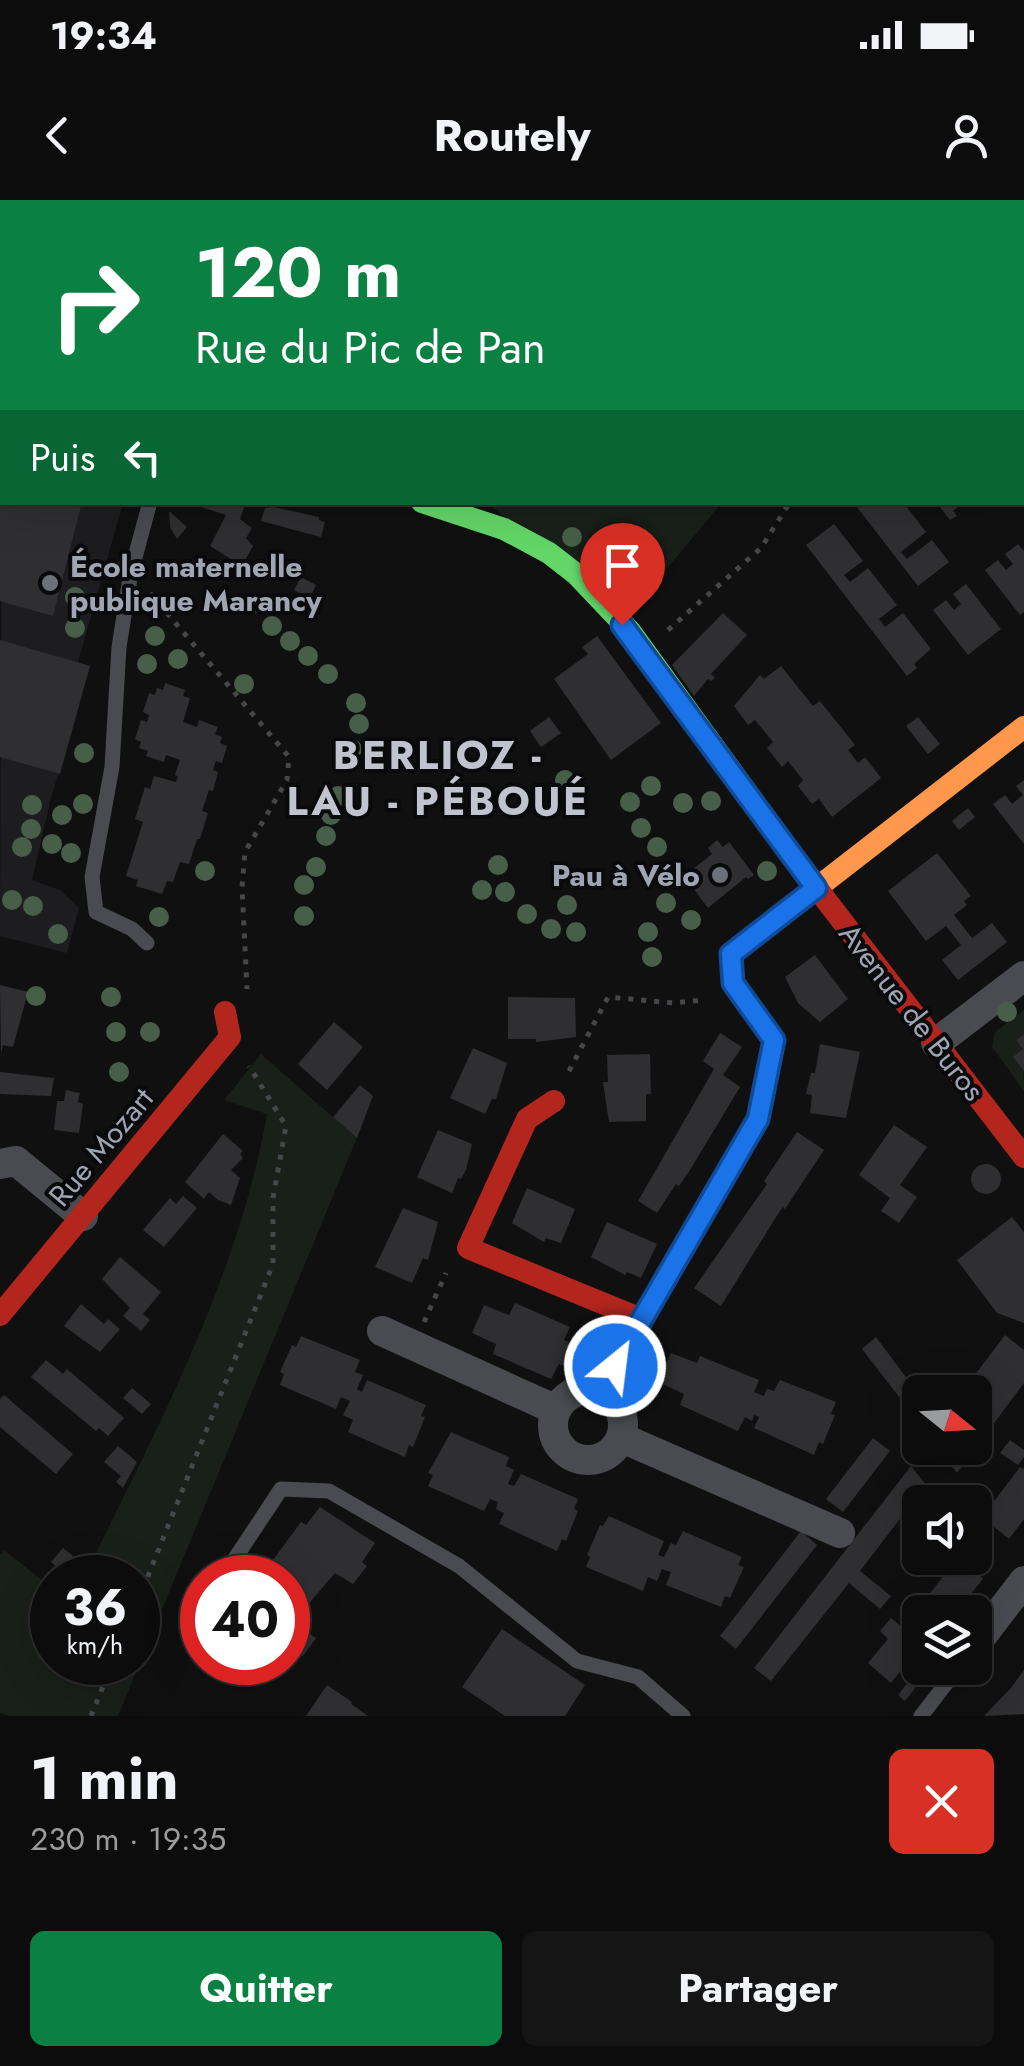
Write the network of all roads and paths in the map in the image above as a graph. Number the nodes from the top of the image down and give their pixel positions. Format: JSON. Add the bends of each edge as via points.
{"nodes":[{"id":1,"x":149,"y":505,"type":"edge"},
{"id":2,"x":435,"y":505,"type":"edge"},
{"id":3,"x":788,"y":505,"type":"edge"},
{"id":4,"x":132,"y":572,"type":"junction"},
{"id":5,"x":644,"y":652,"type":"junction"},
{"id":6,"x":1024,"y":727,"type":"edge"},
{"id":7,"x":816,"y":888,"type":"junction"},
{"id":8,"x":148,"y":943,"type":"dead end"},
{"id":9,"x":1024,"y":976,"type":"edge"},
{"id":10,"x":733,"y":983,"type":"junction"},
{"id":11,"x":225,"y":1012,"type":"joint"},
{"id":12,"x":230,"y":1037,"type":"junction"},
{"id":13,"x":936,"y":1042,"type":"junction"},
{"id":14,"x":554,"y":1101,"type":"joint"},
{"id":15,"x":1024,"y":1157,"type":"edge"},
{"id":16,"x":0,"y":1164,"type":"edge"},
{"id":17,"x":83,"y":1216,"type":"junction"},
{"id":18,"x":468,"y":1248,"type":"junction"},
{"id":19,"x":0,"y":1315,"type":"edge"},
{"id":20,"x":642,"y":1319,"type":"junction"},
{"id":21,"x":382,"y":1331,"type":"dead end"},
{"id":22,"x":414,"y":1345,"type":"junction"},
{"id":23,"x":602,"y":1390,"type":"junction"},
{"id":24,"x":554,"y":1409,"type":"junction"},
{"id":25,"x":622,"y":1438,"type":"junction"},
{"id":26,"x":840,"y":1533,"type":"dead end"},
{"id":27,"x":156,"y":1555,"type":"edge"},
{"id":28,"x":237,"y":1555,"type":"edge"},
{"id":29,"x":1024,"y":1581,"type":"edge"},
{"id":30,"x":992,"y":1623,"type":"edge"},
{"id":31,"x":104,"y":1685,"type":"edge"},
{"id":32,"x":945,"y":1685,"type":"edge"},
{"id":33,"x":91,"y":1716,"type":"edge"},
{"id":34,"x":683,"y":1716,"type":"edge"},
{"id":35,"x":922,"y":1716,"type":"edge"}],
"edges":[{"from":1,"to":4,"type":"lane"},
{"from":2,"to":5,"type":"street","name":"Avenue de Buros","via":[[549,552],[593,590]]},
{"from":3,"to":5,"type":"path","via":[[761,548]]},
{"from":4,"to":8,"type":"lane","via":[[119,647],[112,767],[92,876],[96,912]]},
{"from":4,"to":11,"type":"path","via":[[289,757],[286,780],[245,852],[249,987]]},
{"from":5,"to":7,"type":"street","name":"Avenue de Buros"},
{"from":6,"to":7,"type":"street"},
{"from":7,"to":10,"type":"street","via":[[731,954]]},
{"from":7,"to":13,"type":"street","name":"Avenue de Buros"},
{"from":9,"to":13,"type":"street"},
{"from":10,"to":14,"type":"path","via":[[700,1002],[608,997]]},
{"from":10,"to":20,"type":"street","via":[[774,1040],[758,1119]]},
{"from":11,"to":12,"type":"street"},
{"from":12,"to":17,"type":"street","name":"Rue Mozart"},
{"from":12,"to":27,"type":"path","via":[[286,1126],[273,1198],[272,1264]]},
{"from":13,"to":15,"type":"street","name":"Avenue de Buros"},
{"from":14,"to":18,"type":"street","via":[[527,1119]]},
{"from":16,"to":17,"type":"street","via":[[16,1161]]},
{"from":17,"to":19,"type":"street","name":"Rue Mozart"},
{"from":18,"to":20,"type":"street"},
{"from":18,"to":22,"type":"path","via":[[446,1272]]},
{"from":20,"to":23,"type":"street"},
{"from":21,"to":22,"type":"street"},
{"from":22,"to":24,"type":"street"},
{"from":23,"to":24,"type":"street","via":[[575,1390]]},
{"from":23,"to":25,"type":"street","via":[[622,1410]]},
{"from":24,"to":25,"type":"street","via":[[554,1438],[574,1459],[602,1459]]},
{"from":25,"to":26,"type":"street"},
{"from":28,"to":34,"type":"lane","via":[[281,1488],[329,1491],[459,1566],[577,1661],[638,1677]]},
{"from":29,"to":30,"type":"street"},
{"from":31,"to":33,"type":"path"},
{"from":32,"to":35,"type":"lane"}]}
